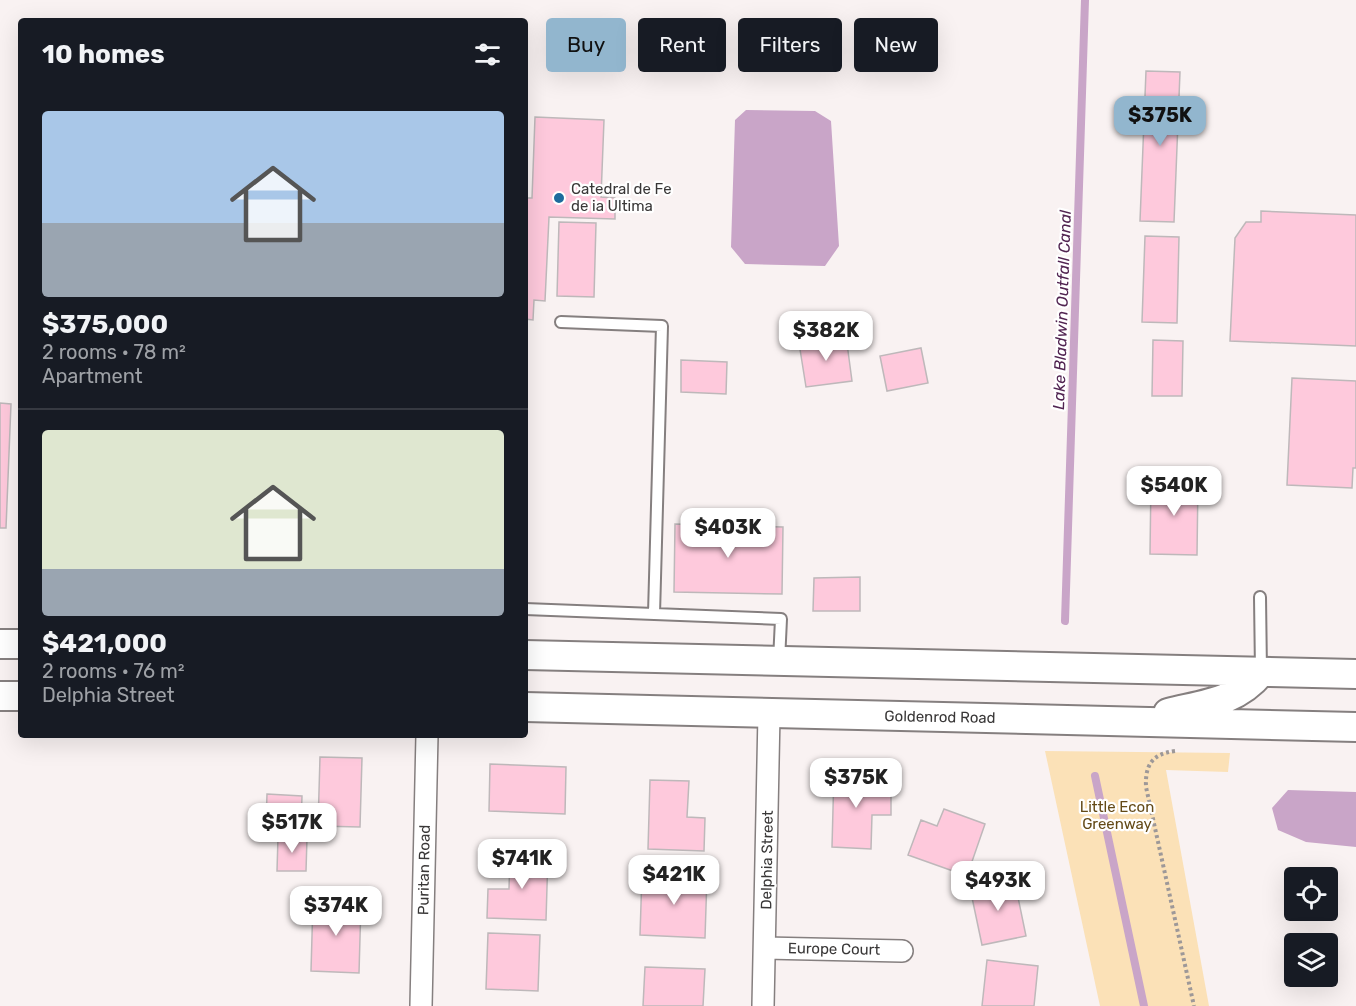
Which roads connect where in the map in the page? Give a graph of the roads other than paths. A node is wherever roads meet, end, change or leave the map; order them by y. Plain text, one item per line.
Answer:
1 (561, 322) dead end
2 (1260, 597) dead end
3 (528, 609) edge
4 (654, 614) junction
5 (0, 644) edge
6 (18, 644) edge
7 (528, 655) edge
8 (779, 661) junction
9 (1261, 672) junction
10 (1356, 675) edge
11 (0, 696) edge
12 (18, 696) edge
13 (528, 707) edge
14 (769, 714) junction
15 (1134, 721) junction
16 (1356, 728) edge
17 (427, 738) edge
18 (765, 948) junction
19 (902, 951) dead end
20 (421, 1006) edge
21 (763, 1006) edge

1 - 4 lane
2 - 9 lane
3 - 4 lane
4 - 8 lane
5 - 6 main road
7 - 8 main road
8 - 9 main road
9 - 10 main road
9 - 15 main road
11 - 12 main road
13 - 14 main road, Goldenrod Road
14 - 15 main road, Goldenrod Road
14 - 18 street, Delphia Street
15 - 16 main road, Goldenrod Road
17 - 20 street, Puritan Road
18 - 19 street, Europe Court
18 - 21 street, Delphia Street

